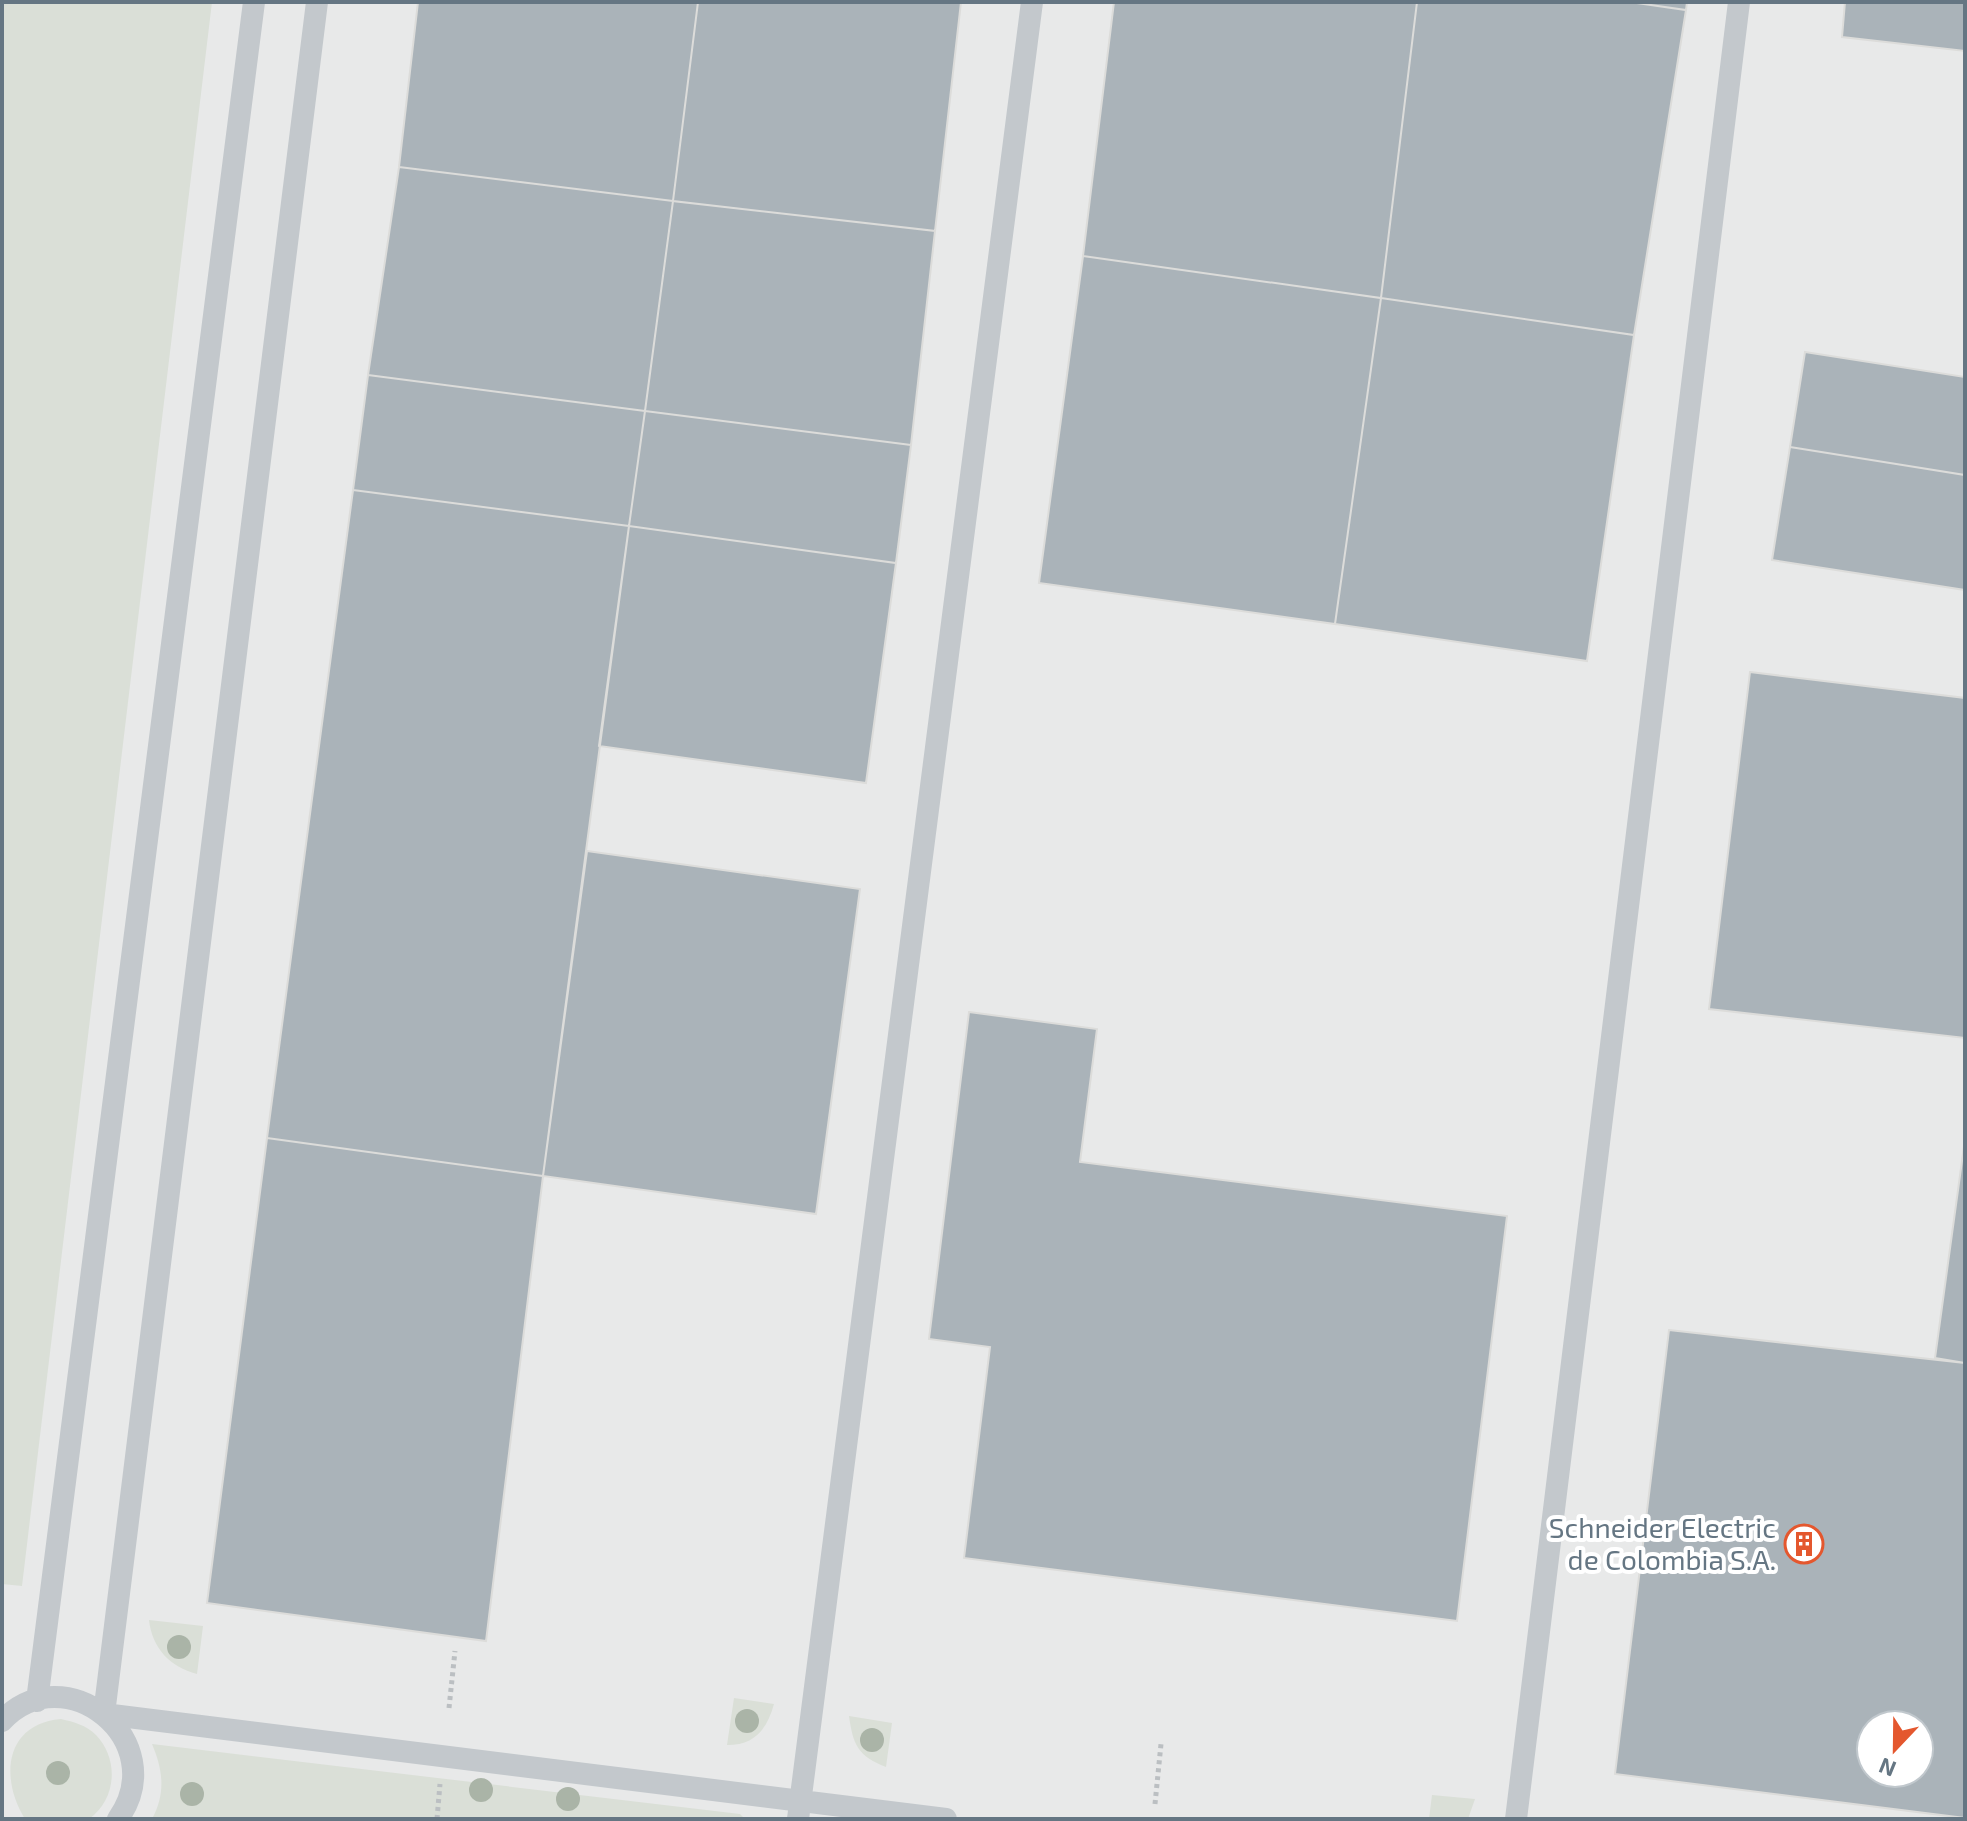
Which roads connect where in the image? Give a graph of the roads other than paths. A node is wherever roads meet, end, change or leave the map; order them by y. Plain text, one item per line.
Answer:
1 (254, 2) edge
2 (317, 2) edge
3 (1032, 2) edge
4 (1739, 2) edge
5 (2, 1701) edge
6 (31, 1702) junction
7 (104, 1714) junction
8 (2, 1721) edge
9 (799, 1810) edge
10 (118, 1819) edge
11 (946, 1819) edge
12 (1516, 1819) edge

1 - 6 lane
2 - 7 lane
3 - 9 lane
4 - 12 lane
5 - 6 lane
6 - 7 lane
6 - 8 lane
7 - 9 lane
7 - 10 lane
9 - 11 lane

